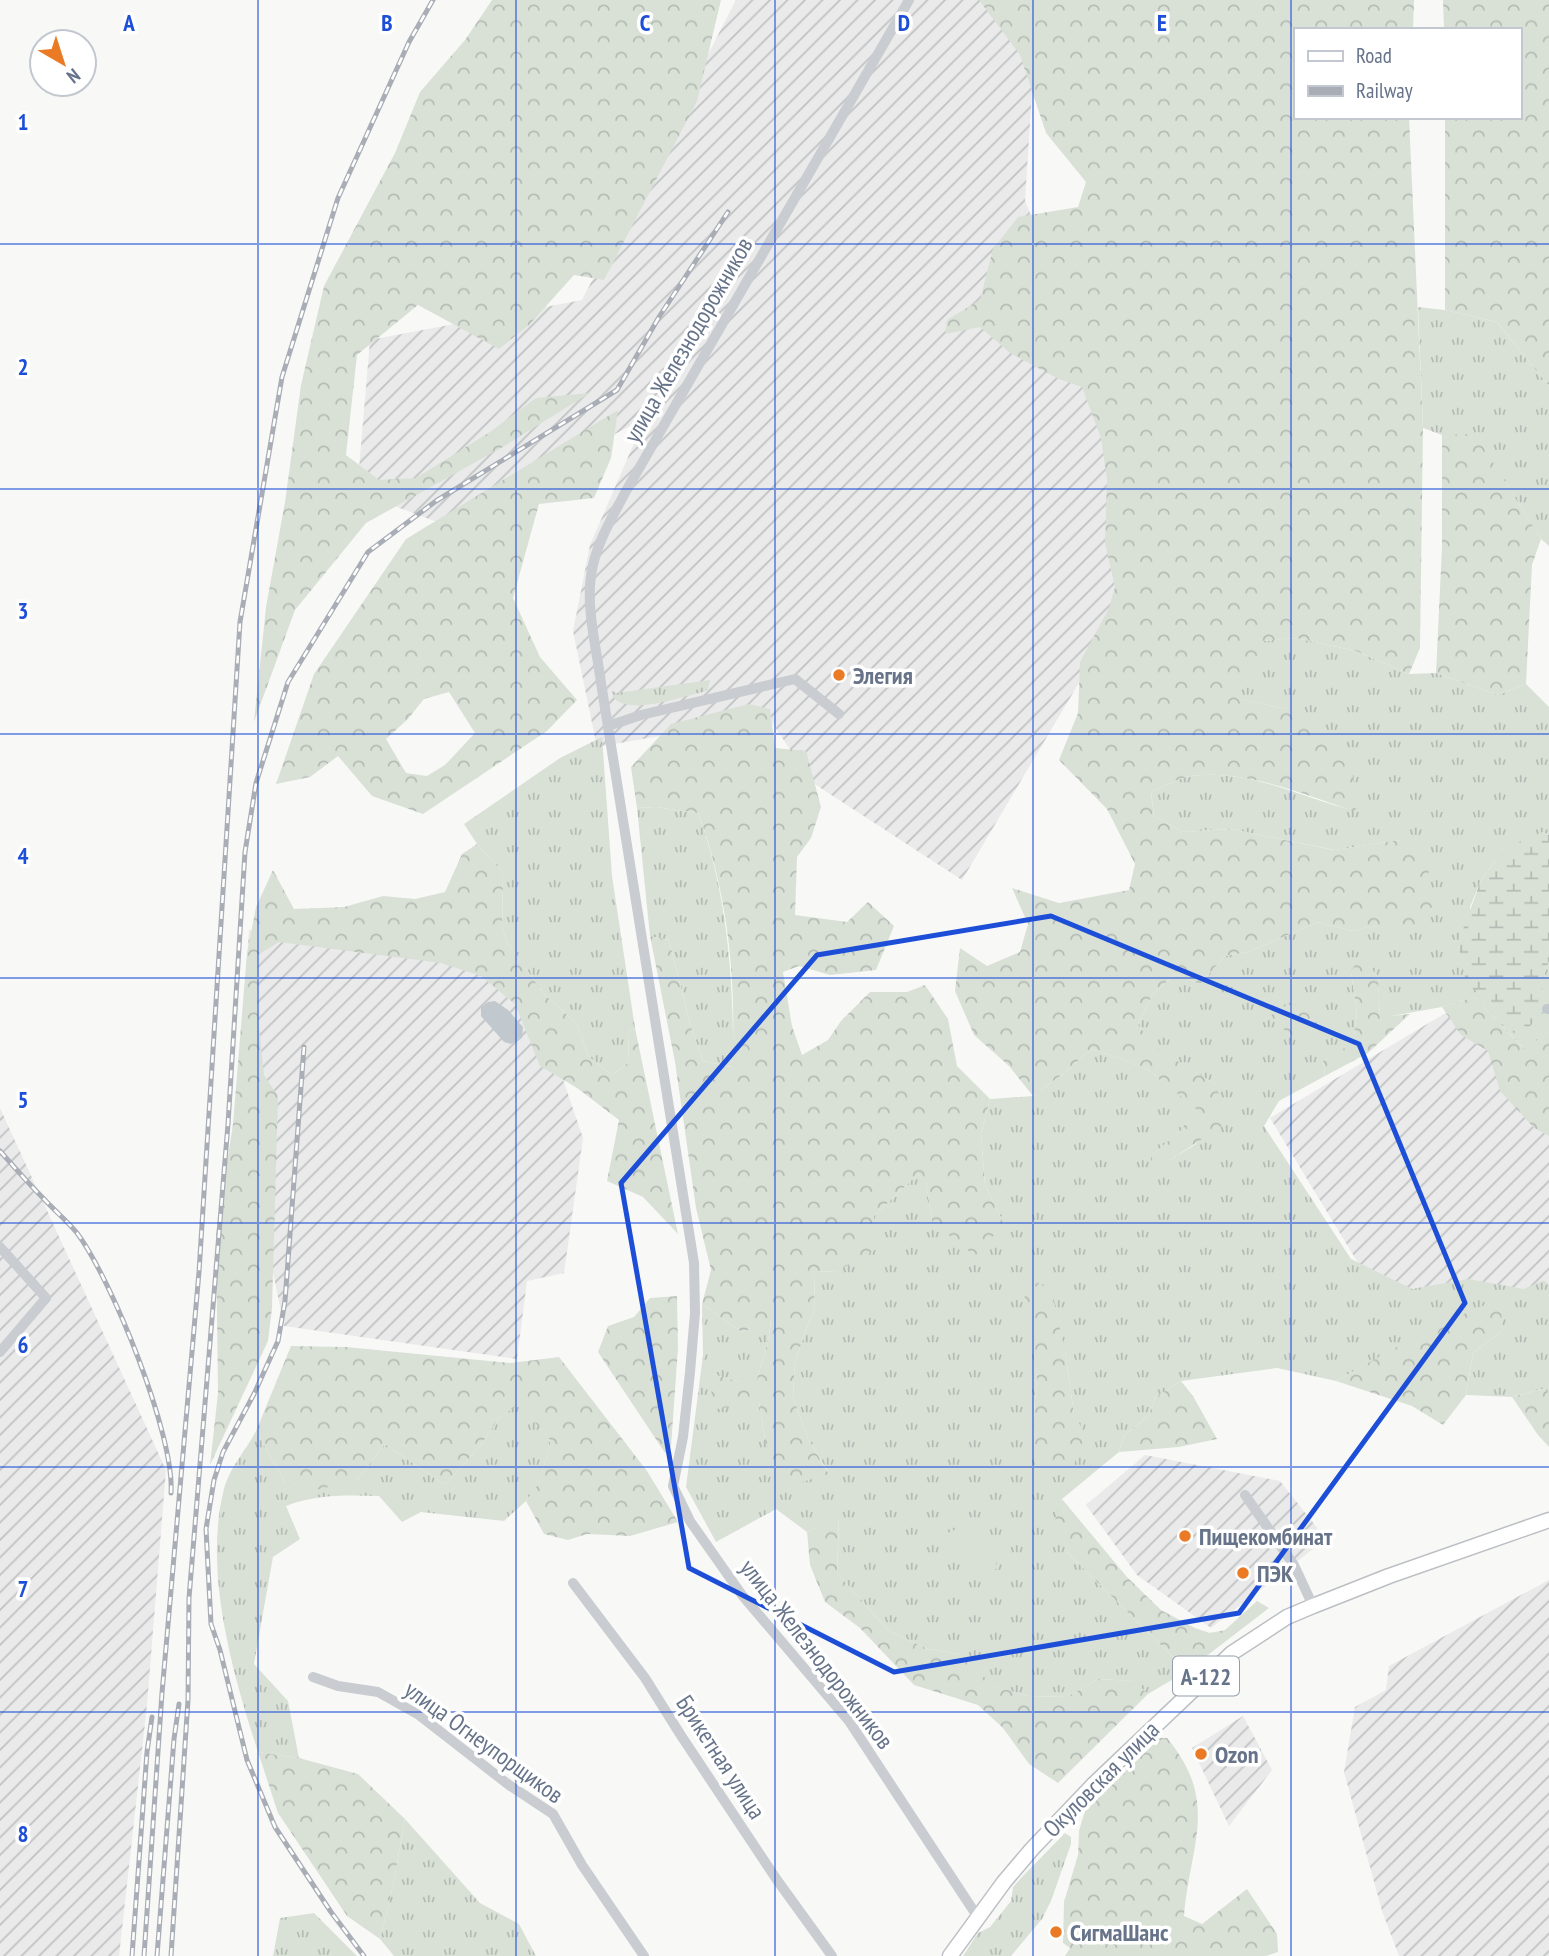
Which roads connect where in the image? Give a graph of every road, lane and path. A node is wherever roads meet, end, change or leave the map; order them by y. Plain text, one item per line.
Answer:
1 (909, 0) edge
2 (839, 714) dead end
3 (608, 726) junction
4 (0, 1247) edge
5 (0, 1352) edge
6 (1245, 1495) dead end
7 (1549, 1520) edge
8 (573, 1583) dead end
9 (1313, 1606) junction
10 (313, 1677) dead end
11 (977, 1916) junction
12 (644, 1956) edge
13 (832, 1956) edge
14 (950, 1956) edge

1 - 3 street, улица Железнодорожников
2 - 3 street
3 - 11 street, улица Железнодорожников
4 - 5 street
6 - 9 street
7 - 9 main road, Окуловская улица / А-122
8 - 13 street, Брикетная улица
9 - 11 main road, Окуловская улица / А-122
10 - 12 street, улица Огнеупорщиков
11 - 14 main road, Окуловская улица / А-122

